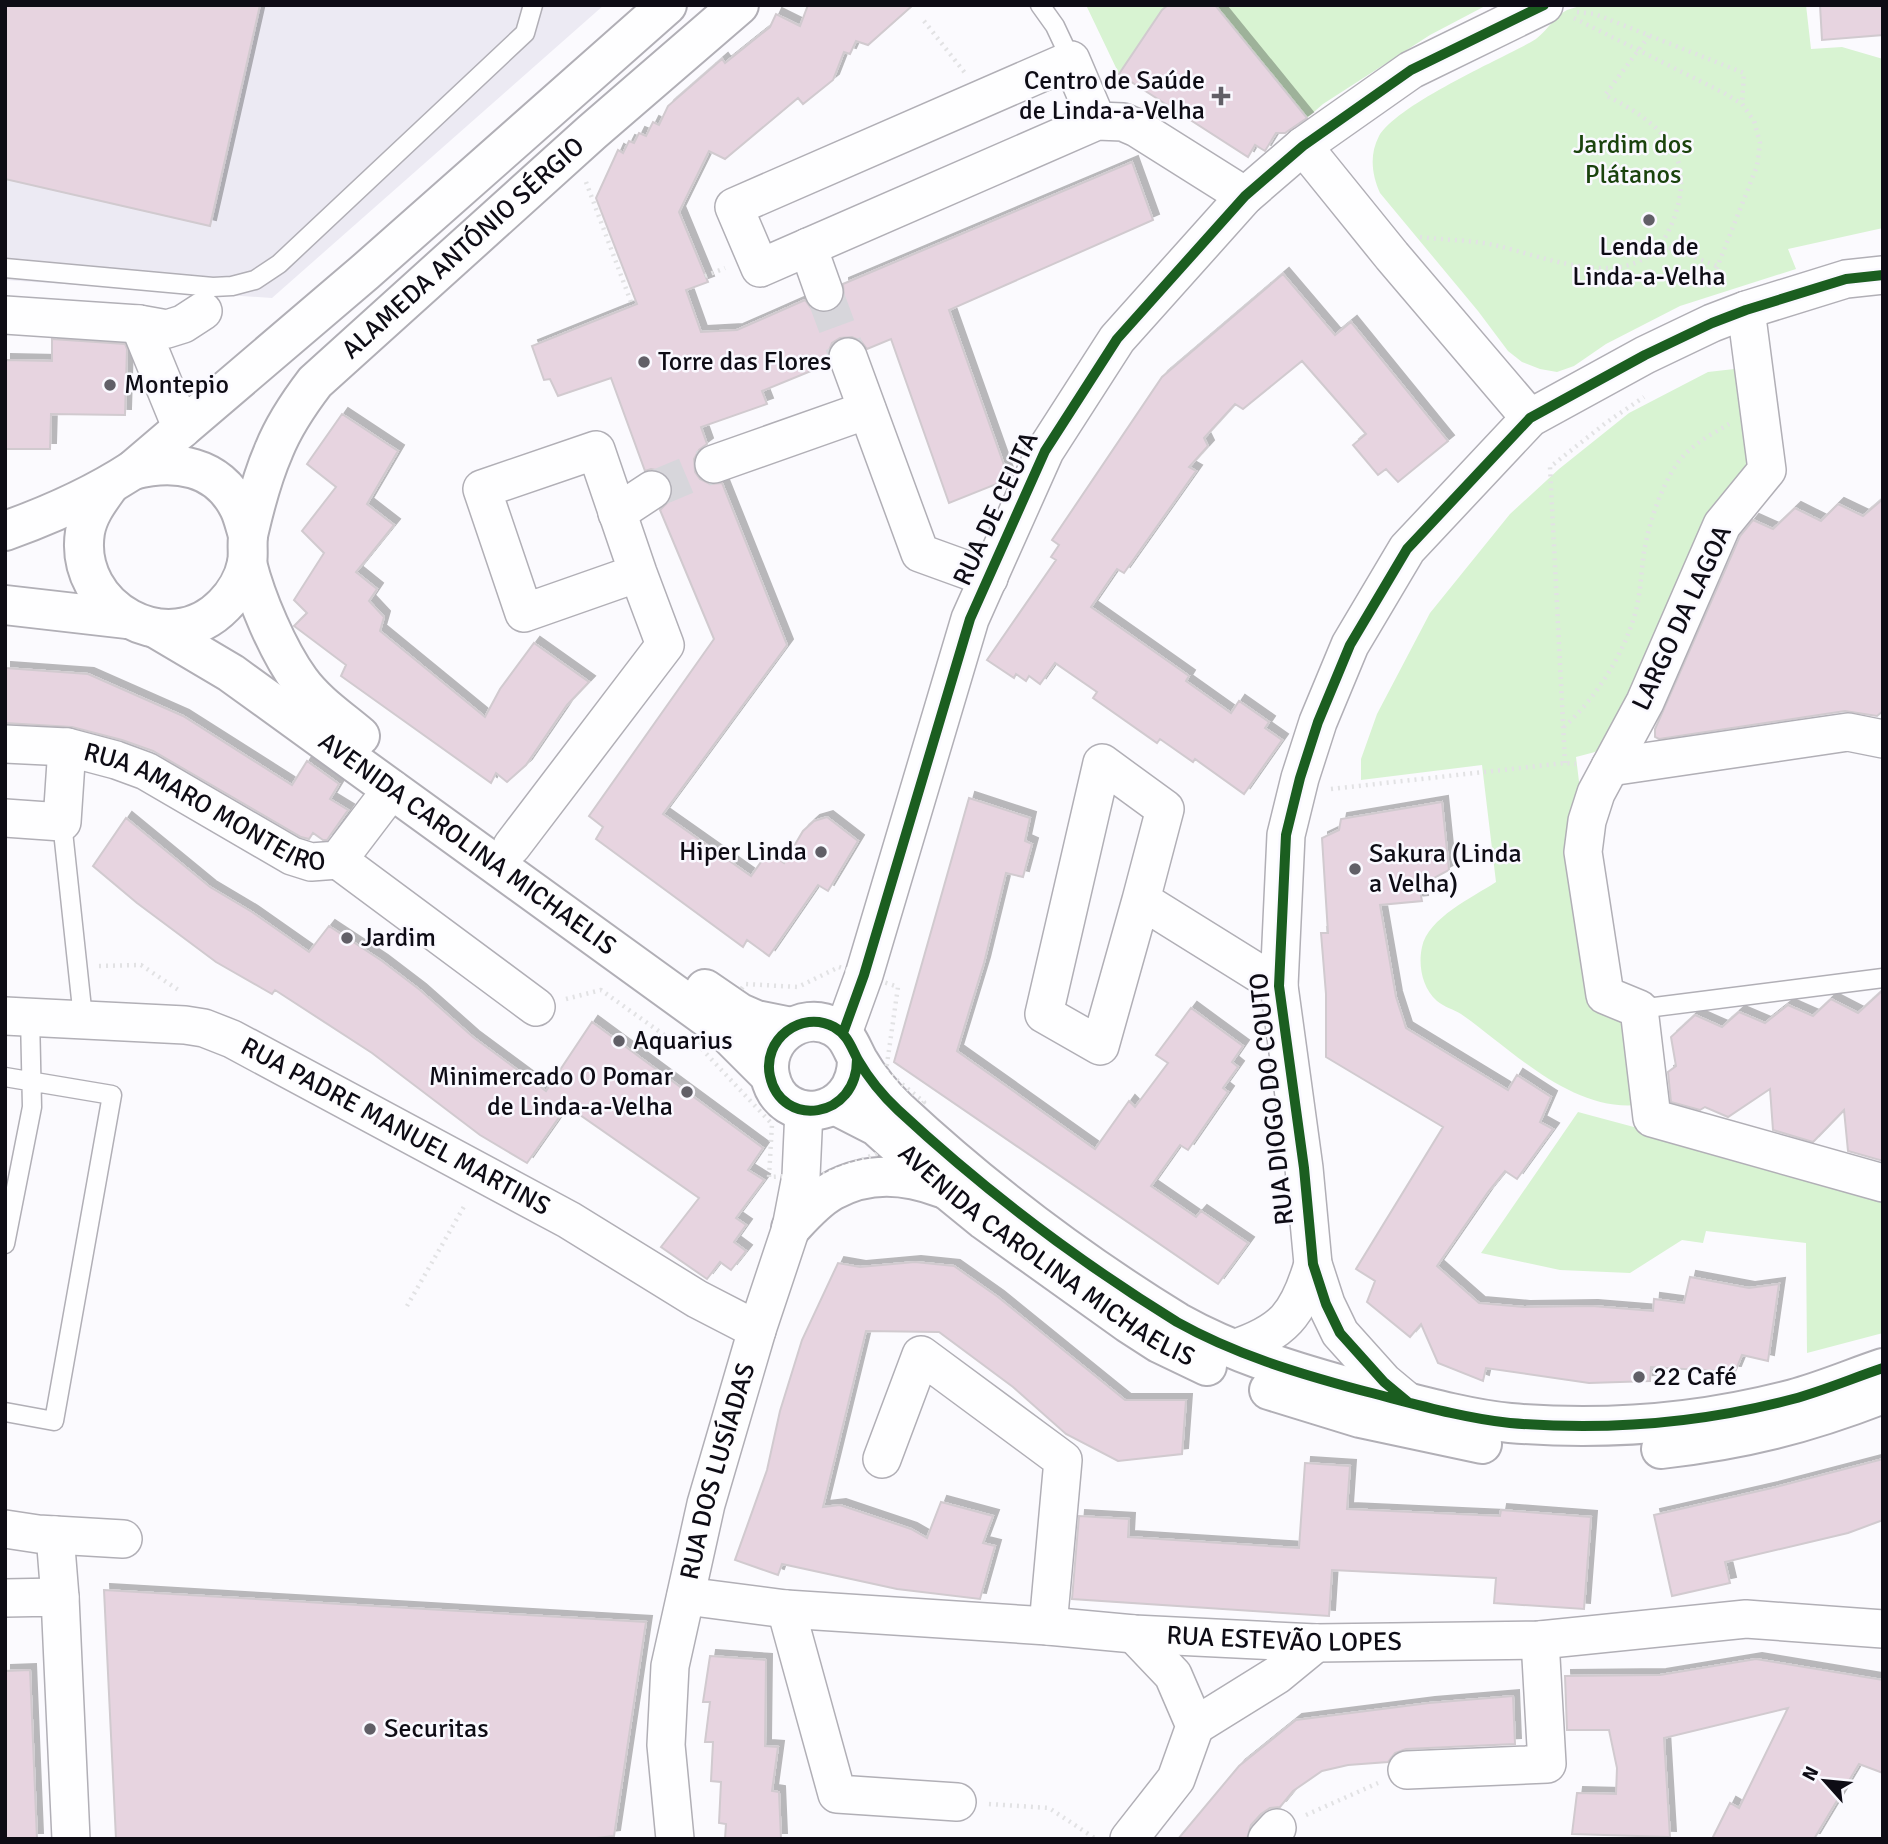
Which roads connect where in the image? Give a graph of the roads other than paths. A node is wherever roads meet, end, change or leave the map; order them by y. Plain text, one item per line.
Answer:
1 (534, 5) edge
2 (667, 5) edge
3 (739, 5) edge
4 (1040, 5) edge
5 (1560, 11) edge
6 (1071, 60) junction
7 (1097, 121) junction
8 (1303, 146) junction
9 (1245, 196) junction
10 (807, 247) junction
11 (5, 268) edge
12 (1883, 275) edge
13 (824, 292) tunnel mouth
14 (1746, 310) junction
15 (203, 311) dead end
16 (5, 315) edge
17 (139, 324) junction
18 (848, 357) tunnel mouth
19 (867, 410) junction
20 (1530, 418) junction
21 (182, 429) junction
22 (714, 464) tunnel mouth
23 (121, 478) junction
24 (652, 490) tunnel mouth
25 (617, 513) junction
26 (5, 531) edge
27 (247, 549) junction
28 (638, 573) junction
29 (989, 578) junction
30 (5, 605) edge
31 (141, 624) junction
32 (1883, 739) edge
33 (5, 744) edge
34 (67, 747) junction
35 (1611, 767) junction
36 (392, 789) junction
37 (5, 818) edge
38 (62, 822) junction
39 (512, 846) junction
40 (338, 860) junction
41 (1141, 900) junction
42 (1883, 978) edge
43 (1279, 986) junction
44 (536, 1007) road end
45 (1639, 1009) junction
46 (18, 1016) edge
47 (83, 1018) junction
48 (791, 1027) junction
49 (850, 1045) junction
50 (769, 1075) junction
51 (5, 1077) edge
52 (31, 1081) junction
53 (820, 1108) junction
54 (1883, 1183) edge
55 (946, 1189) junction
56 (791, 1228) junction
57 (5, 1244) edge
58 (1313, 1264) junction
59 (757, 1330) junction
60 (1233, 1349) junction
61 (1883, 1368) edge
62 (1883, 1394) edge
63 (1408, 1402) junction
64 (5, 1412) edge
65 (882, 1459) dead end
66 (5, 1528) edge
67 (55, 1535) junction
68 (123, 1539) dead end
69 (686, 1596) junction
70 (60, 1597) junction
71 (5, 1598) edge
72 (786, 1609) junction
73 (1048, 1626) junction
74 (1883, 1629) edge
75 (1134, 1634) junction
76 (1540, 1640) junction
77 (1316, 1643) junction
78 (1195, 1726) junction
79 (1406, 1770) road end
80 (957, 1801) road end
81 (71, 1839) edge
82 (675, 1839) edge
83 (1129, 1839) edge

1 - 11 lane
2 - 21 street, ALAMEDA ANTÓNIO SÉRGIO
3 - 27 street, ALAMEDA ANTÓNIO SÉRGIO
4 - 6 lane
5 - 8 street, RUA DE CEUTA
6 - 7 street
6 - 10 street
7 - 9 street
7 - 10 street
8 - 9 street, RUA DE CEUTA
8 - 20 street
9 - 29 street, RUA DE CEUTA
10 - 13 street
12 - 14 street, RUA DIOGO DO COUTO
14 - 20 street, RUA DIOGO DO COUTO
14 - 35 street, LARGO DA LAGOA
15 - 17 street
16 - 17 street
17 - 21 street
18 - 19 street
19 - 22 street
19 - 29 street
20 - 43 street, RUA DIOGO DO COUTO
21 - 23 street, ALAMEDA ANTÓNIO SÉRGIO
23 - 26 street, ALAMEDA ANTÓNIO SÉRGIO
23 - 27 street, ALAMEDA ANTÓNIO SÉRGIO
23 - 31 street, ALAMEDA ANTÓNIO SÉRGIO
24 - 25 street
25 - 28 street
25 - 28 street
27 - 31 street, ALAMEDA ANTÓNIO SÉRGIO
27 - 39 street, AVENIDA CAROLINA MICHAELIS
28 - 39 street
29 - 49 street, RUA DE CEUTA
30 - 31 street, ALAMEDA ANTÓNIO SÉRGIO
31 - 36 street, AVENIDA CAROLINA MICHAELIS
32 - 35 street
33 - 34 street, RUA AMARO MONTEIRO
34 - 38 street, RUA AMARO MONTEIRO
34 - 40 street, RUA AMARO MONTEIRO
35 - 45 street, LARGO DA LAGOA
36 - 40 street, RUA AMARO MONTEIRO
36 - 50 street, AVENIDA CAROLINA MICHAELIS
37 - 38 street
38 - 47 lane
39 - 48 street, AVENIDA CAROLINA MICHAELIS
40 - 44 street
41 - 41 street
41 - 43 street
42 - 45 lane, LARGO DA LAGOA
43 - 58 street, RUA DIOGO DO COUTO
45 - 54 street
46 - 47 street, RUA PADRE MANUEL MARTINS
46 - 52 lane
47 - 59 street, RUA PADRE MANUEL MARTINS
48 - 49 street, AVENIDA CAROLINA MICHAELIS
48 - 50 street
49 - 53 street
49 - 60 street, AVENIDA CAROLINA MICHAELIS
50 - 53 street, AVENIDA CAROLINA MICHAELIS
51 - 52 lane
52 - 57 lane
52 - 64 lane
53 - 55 street, AVENIDA CAROLINA MICHAELIS
53 - 56 street, RUA DOS LUSÍADAS
55 - 56 street
55 - 62 street, AVENIDA CAROLINA MICHAELIS
56 - 59 street, RUA DOS LUSÍADAS
58 - 60 street, RUA DIOGO DO COUTO
58 - 63 street, RUA DIOGO DO COUTO
59 - 69 street, RUA DOS LUSÍADAS
60 - 63 street, AVENIDA CAROLINA MICHAELIS
61 - 63 street, AVENIDA CAROLINA MICHAELIS
65 - 73 street
66 - 67 street
67 - 68 street
67 - 70 street
69 - 72 street, RUA ESTEVÃO LOPES
69 - 82 street, RUA DOS LUSÍADAS
70 - 71 street
70 - 81 street
72 - 73 street, RUA ESTEVÃO LOPES
72 - 80 street
73 - 75 street, RUA ESTEVÃO LOPES
74 - 76 street, RUA ESTEVÃO LOPES
75 - 77 street, RUA ESTEVÃO LOPES
75 - 78 street
76 - 77 street, RUA ESTEVÃO LOPES
76 - 79 street
77 - 78 street
78 - 83 street

